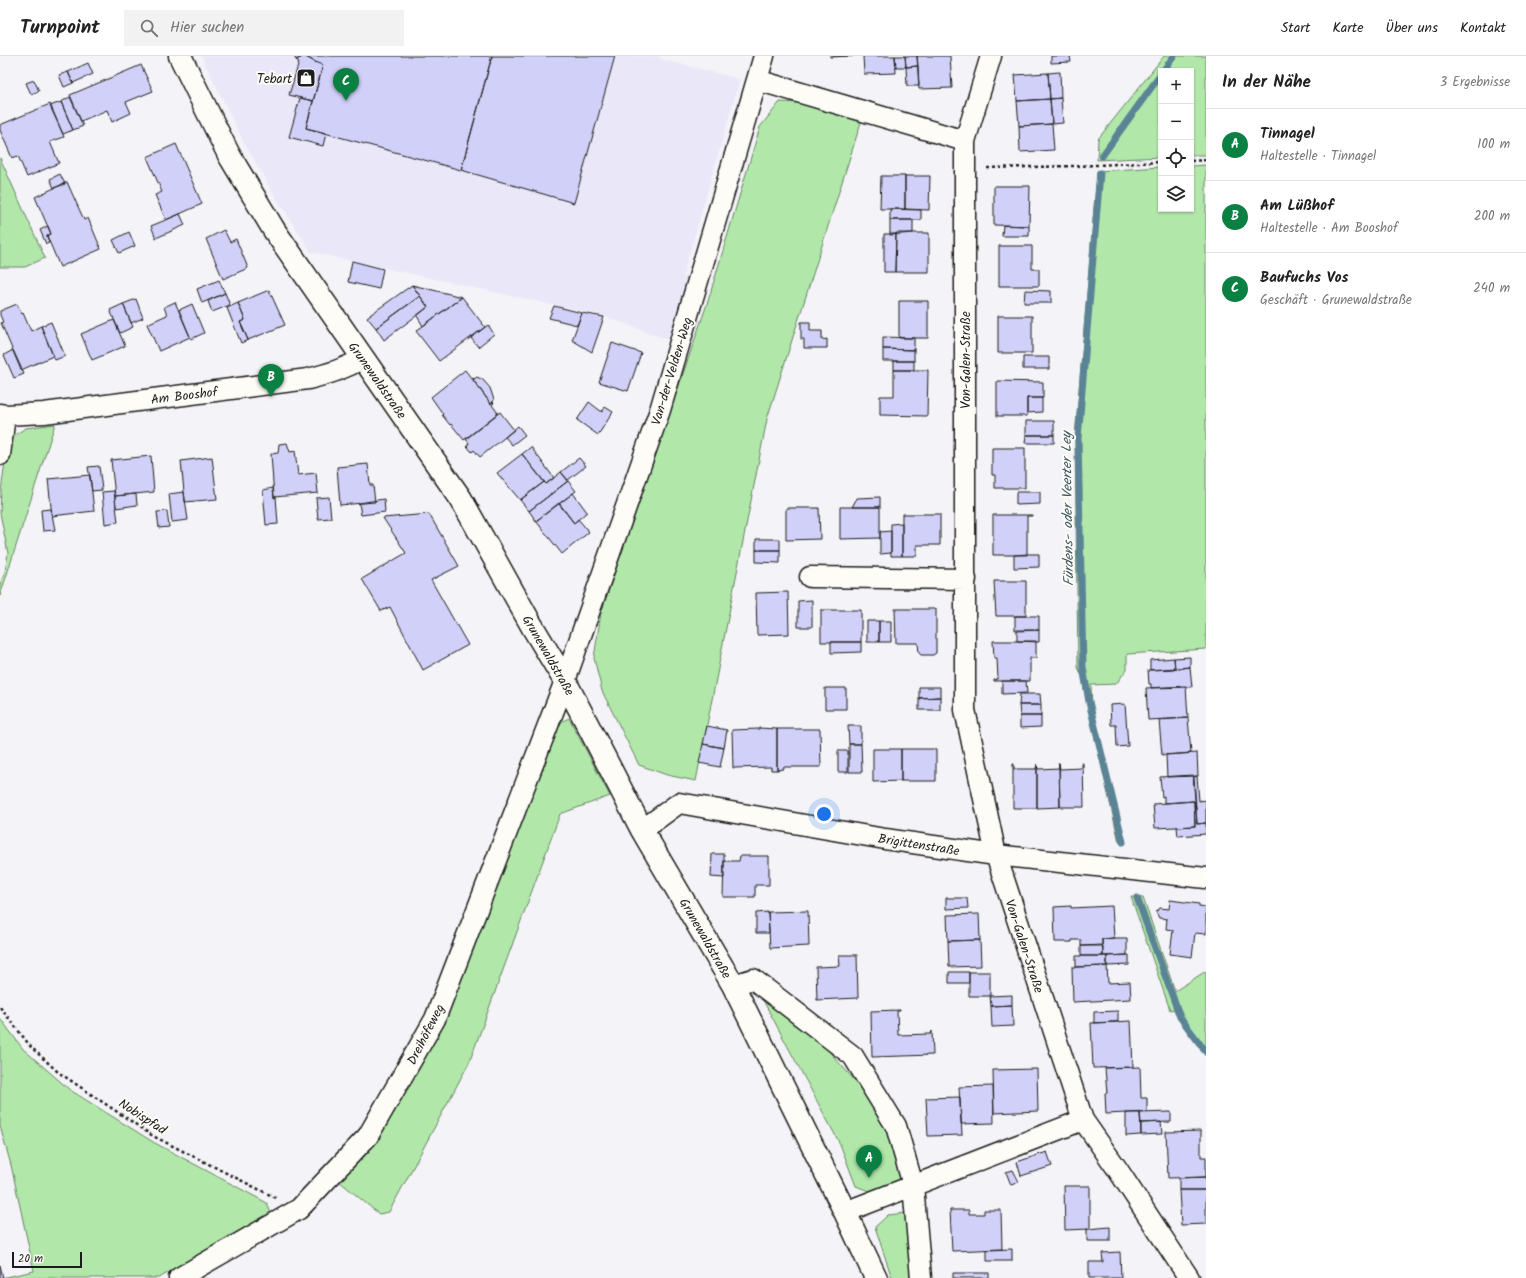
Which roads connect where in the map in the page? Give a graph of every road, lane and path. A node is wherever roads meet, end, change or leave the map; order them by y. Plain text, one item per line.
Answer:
1 (180, 56) edge
2 (764, 56) edge
3 (991, 56) edge
4 (757, 80) junction
5 (965, 140) junction
6 (1206, 160) edge
7 (1194, 161) edge
8 (1158, 162) edge
9 (964, 168) junction
10 (363, 358) junction
11 (2, 415) edge
12 (0, 455) edge
13 (810, 577) dead end
14 (966, 579) junction
15 (566, 681) junction
16 (642, 830) junction
17 (996, 856) junction
18 (1206, 878) edge
19 (733, 985) junction
20 (0, 1007) edge
21 (1083, 1120) junction
22 (913, 1185) junction
23 (299, 1209) junction
24 (845, 1212) junction
25 (180, 1278) edge
26 (876, 1278) edge
27 (921, 1278) edge
28 (1190, 1278) edge

1 - 10 street, Grunewaldstraße
2 - 4 street, Van-der-Velden-Weg
3 - 5 street, Von-Galen-Straße
4 - 5 street
4 - 15 street, Van-der-Velden-Weg
5 - 9 street, Von-Galen-Straße
6 - 7 path
8 - 9 path
9 - 14 street, Von-Galen-Straße
10 - 11 street, Am Booshof
10 - 15 street, Grunewaldstraße
11 - 12 street
13 - 14 street
14 - 17 street, Von-Galen-Straße
15 - 16 street, Grunewaldstraße
15 - 23 street, Dreihöfeweg
16 - 17 street, Brigittenstraße
16 - 19 street, Grunewaldstraße
17 - 18 street, Brigittenstraße
17 - 21 street, Von-Galen-Straße
19 - 22 street
19 - 24 street, Grunewaldstraße
20 - 23 path, Nobispfad
21 - 22 street
21 - 28 street, Von-Galen-Straße
22 - 24 street
22 - 27 street
23 - 25 street, Dreihöfeweg
24 - 26 street, Grunewaldstraße

